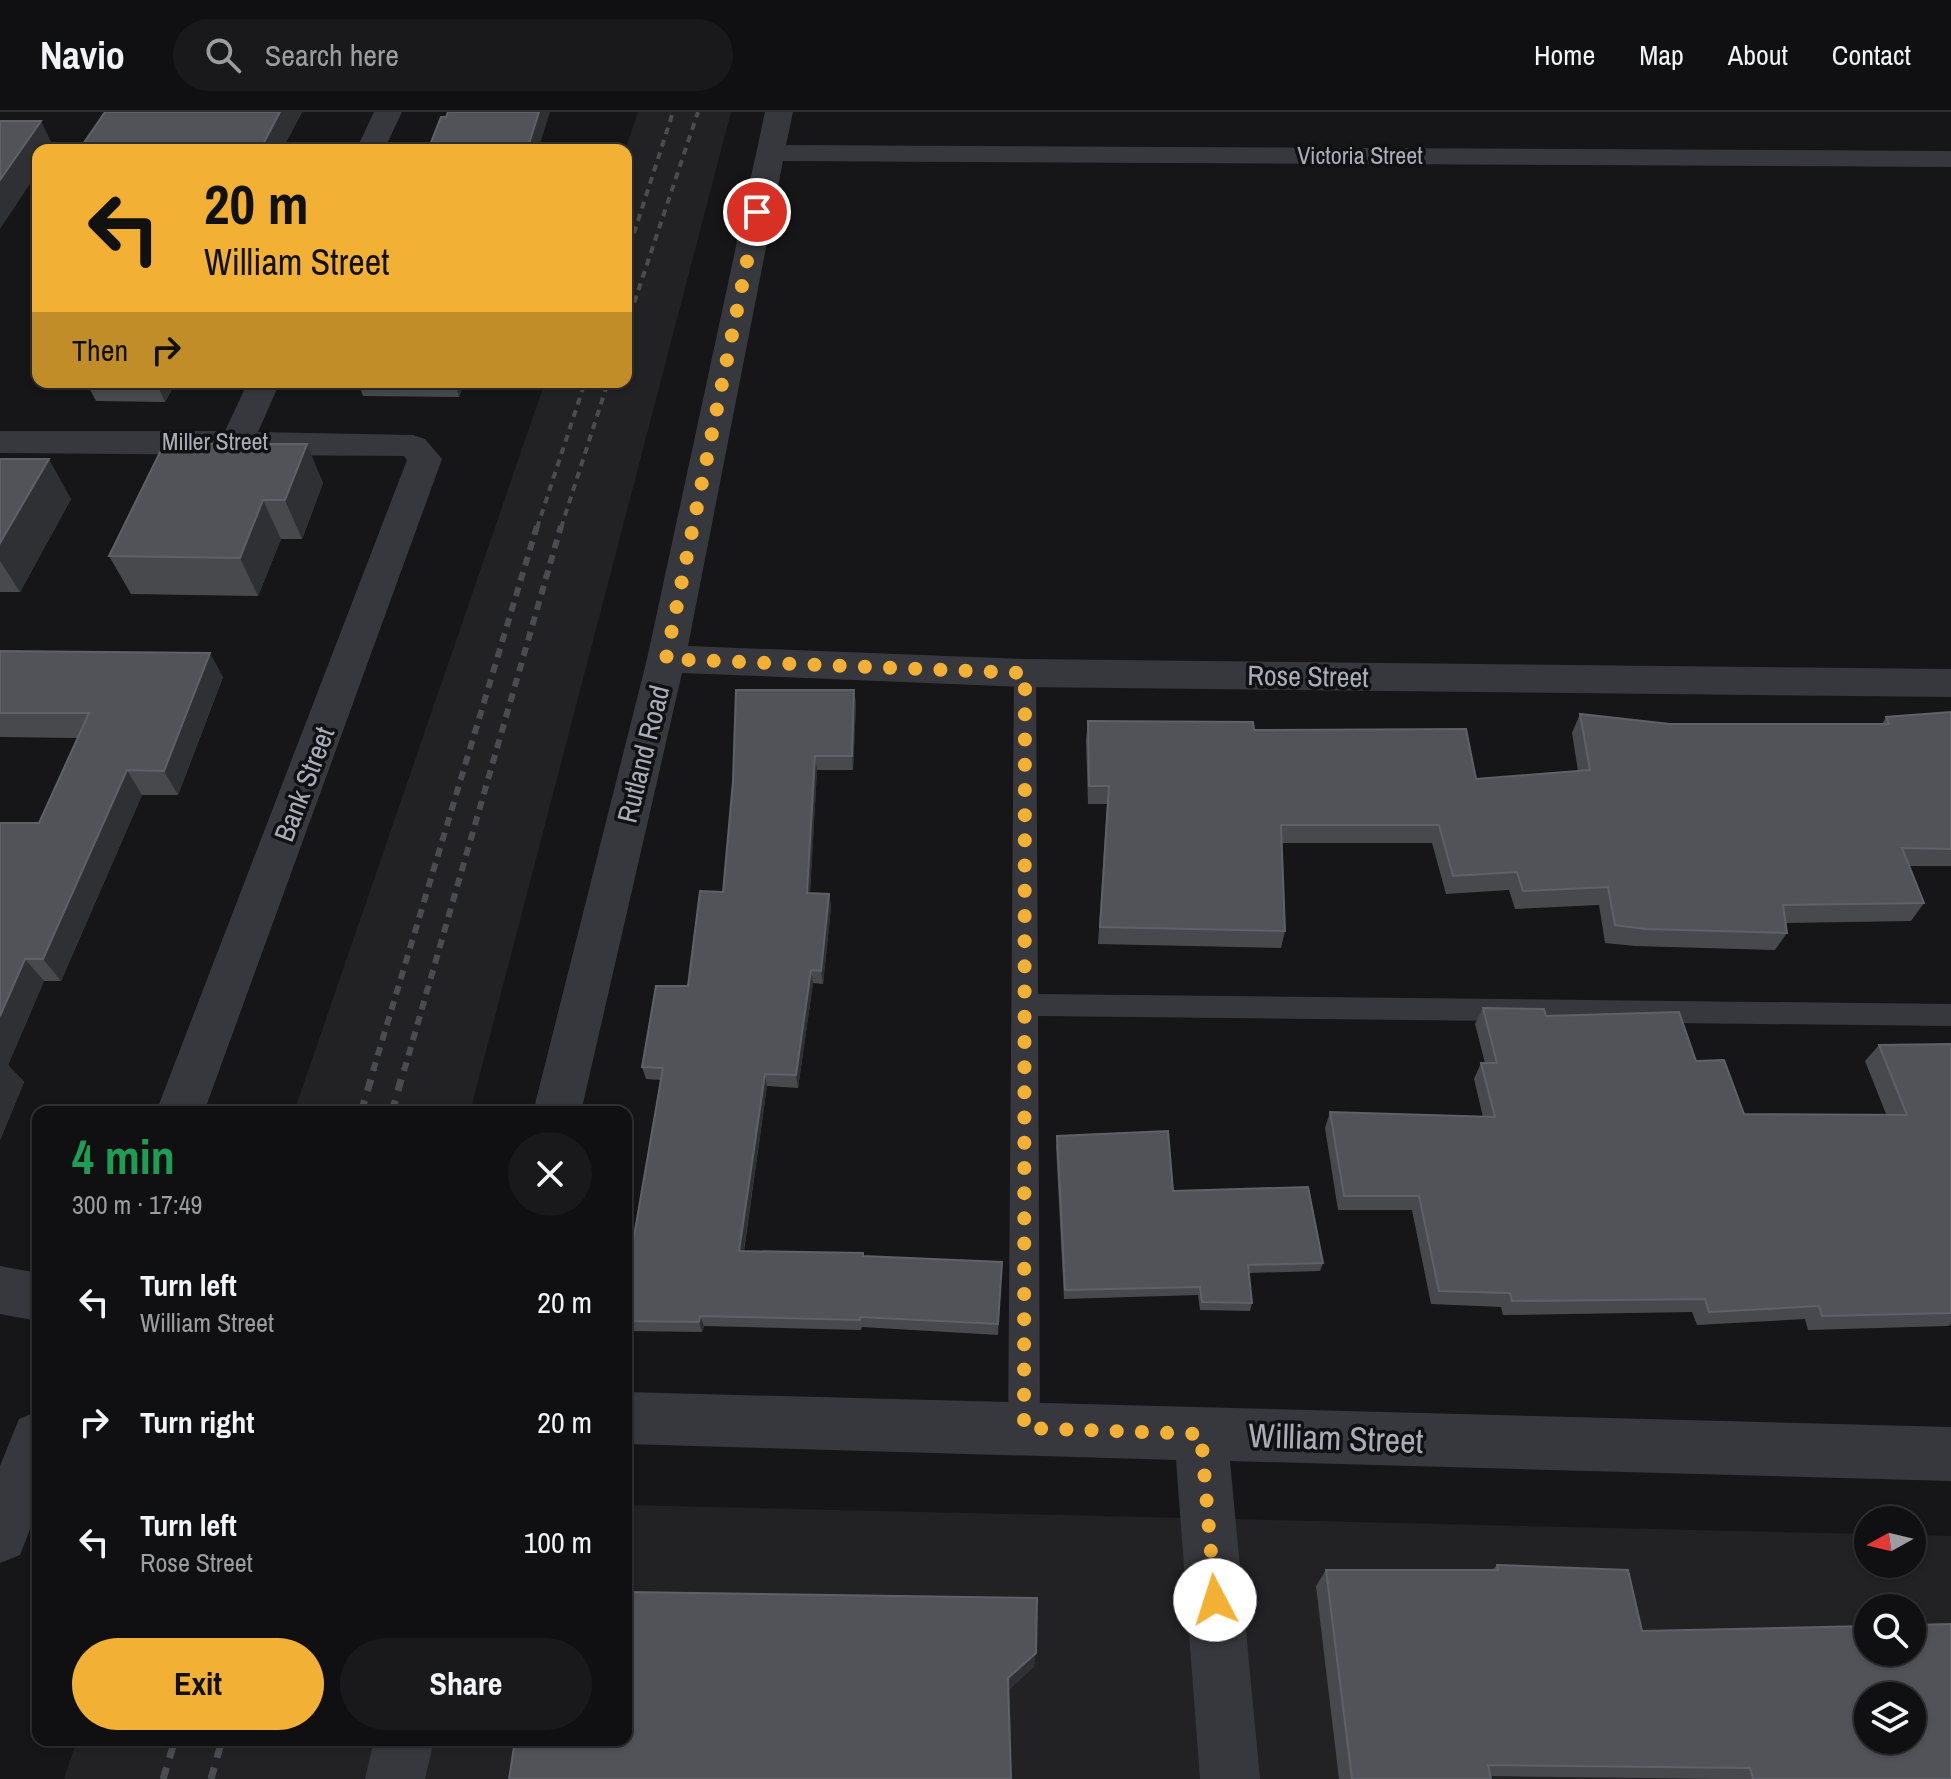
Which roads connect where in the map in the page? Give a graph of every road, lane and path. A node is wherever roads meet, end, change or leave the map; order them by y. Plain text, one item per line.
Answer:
1 (388, 112) edge
2 (779, 112) edge
3 (373, 144) edge
4 (769, 153) junction
5 (1951, 159) edge
6 (261, 388) edge
7 (237, 442) junction
8 (1, 443) edge
9 (425, 459) joint
10 (666, 659) junction
11 (1025, 673) junction
12 (1951, 683) edge
13 (1025, 1005) junction
14 (1951, 1015) edge
15 (182, 1106) edge
16 (558, 1106) edge
17 (0, 1290) edge
18 (32, 1296) edge
19 (632, 1418) edge
20 (1024, 1428) junction
21 (1201, 1434) junction
22 (32, 1453) edge
23 (1951, 1454) edge
24 (0, 1535) edge
25 (403, 1746) edge
26 (395, 1779) edge
27 (1230, 1779) edge

1 - 3 street
2 - 4 street, Rutland Road
4 - 5 street, Victoria Street
4 - 10 street, Rutland Road
6 - 7 street
7 - 8 street, Miller Street
7 - 9 street, Miller Street
9 - 15 street, Bank Street
10 - 11 street, Rose Street
10 - 16 street, Rutland Road
11 - 12 street, Rose Street
11 - 13 lane
13 - 14 lane
13 - 20 lane
17 - 18 street
19 - 20 street, William Street
20 - 21 street, William Street
21 - 23 street, William Street
21 - 27 street
22 - 24 street
25 - 26 street

